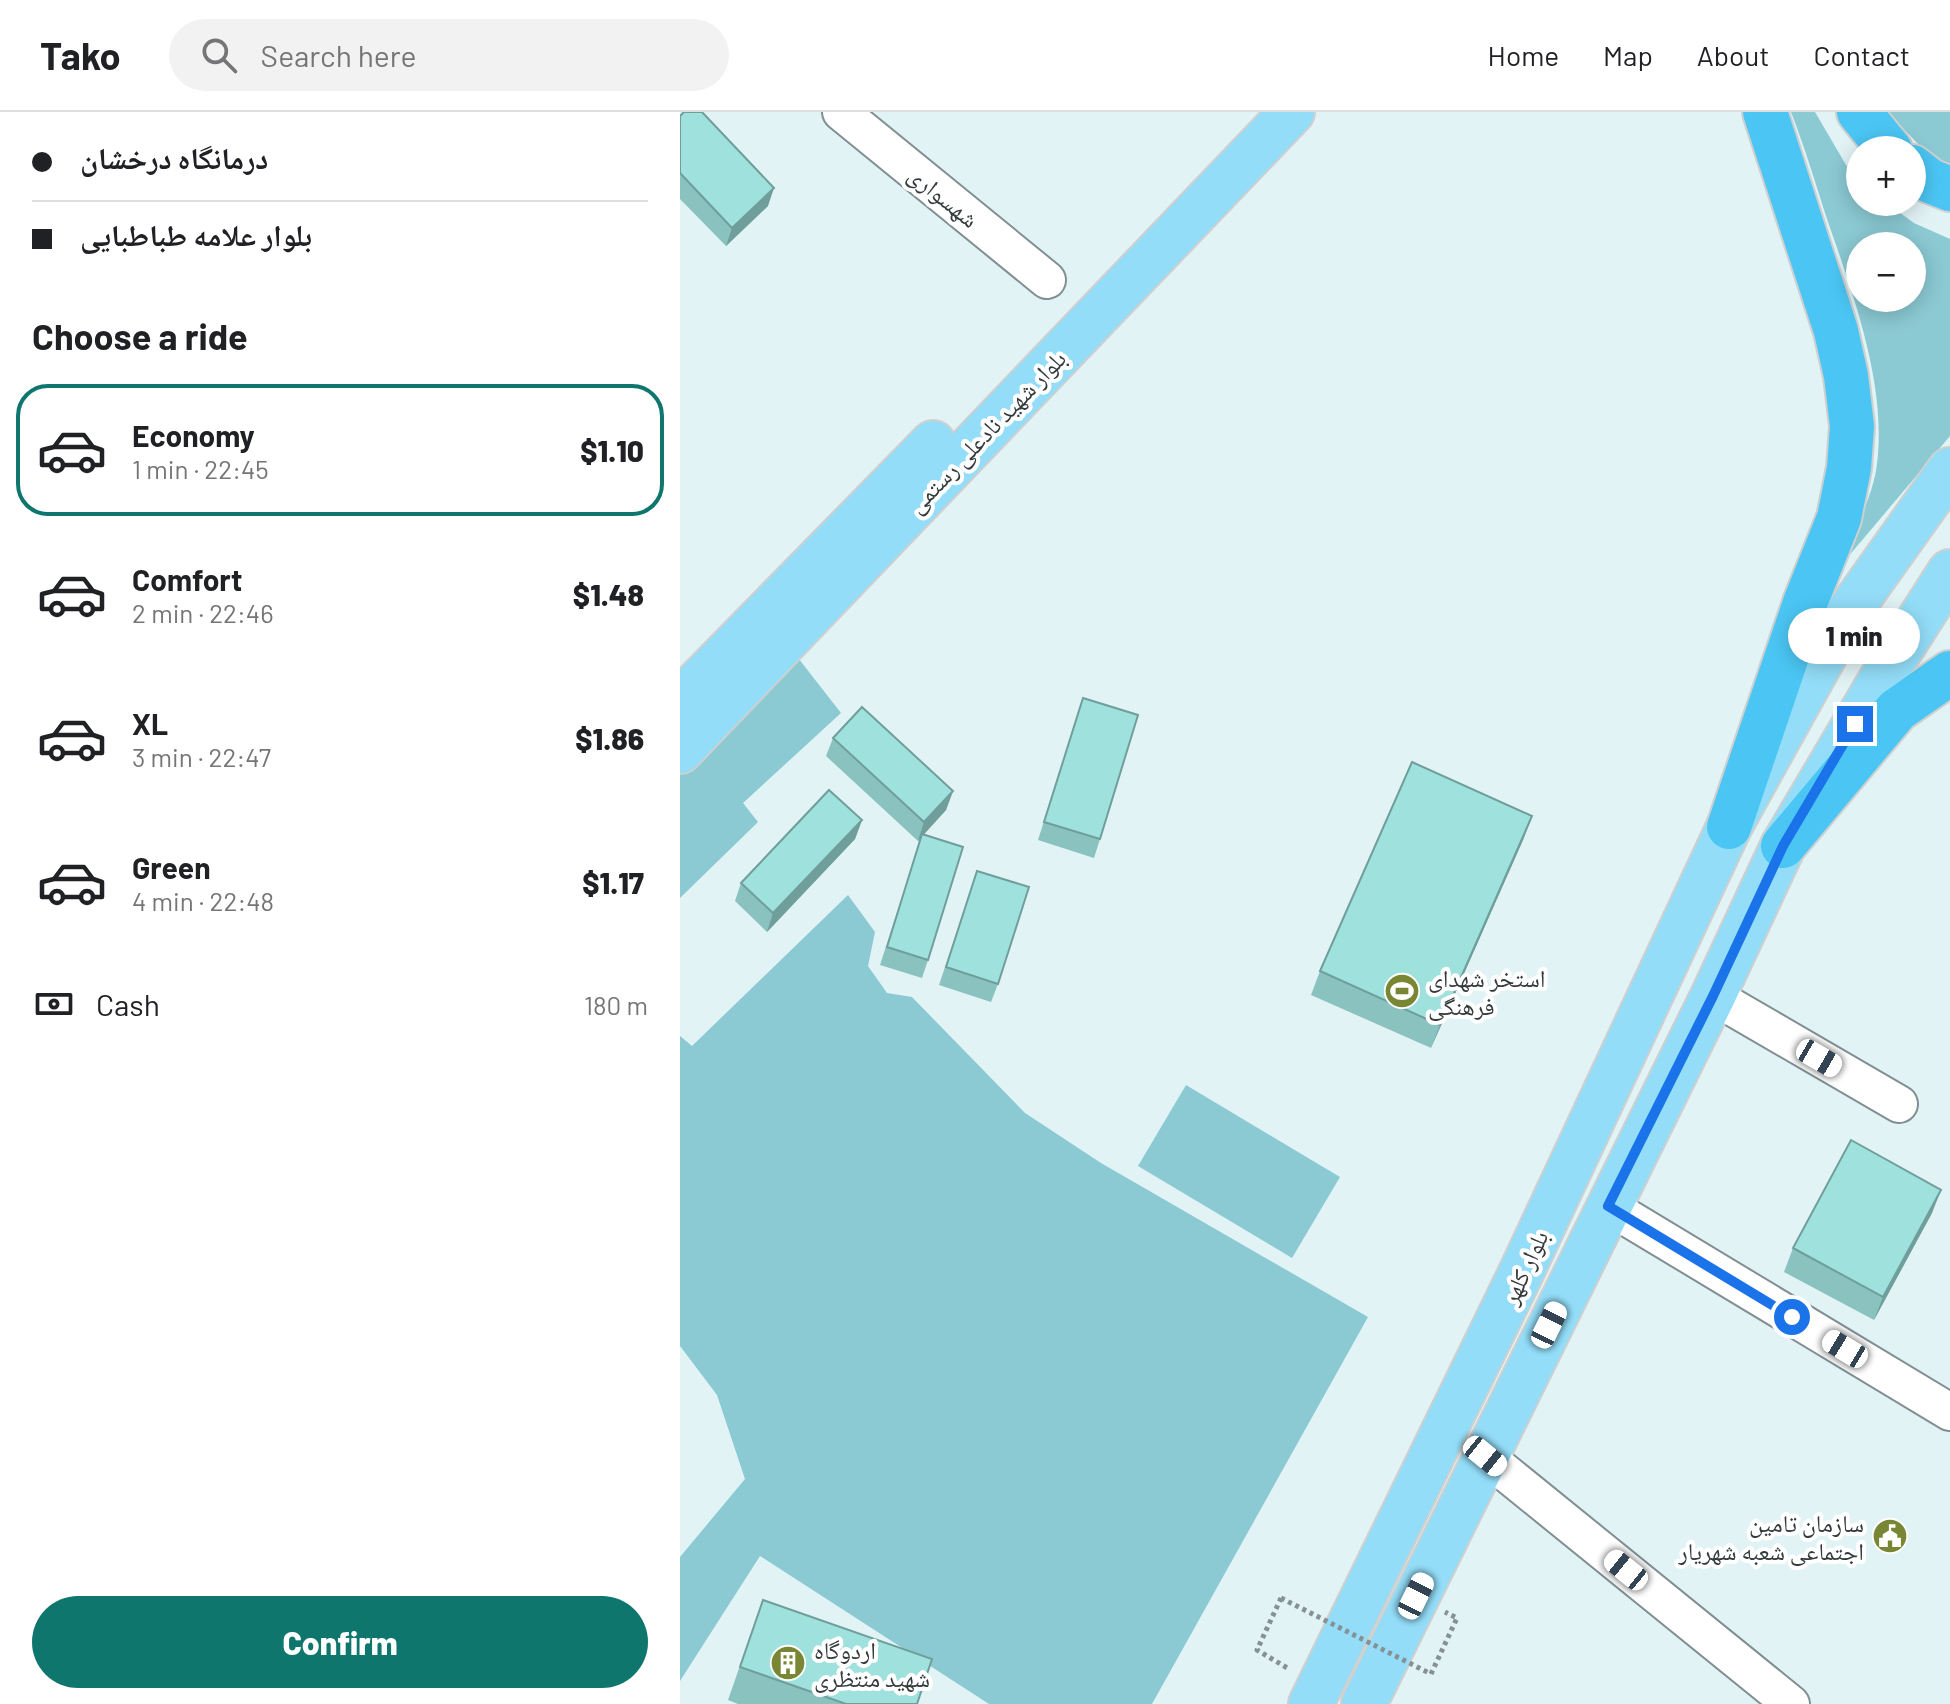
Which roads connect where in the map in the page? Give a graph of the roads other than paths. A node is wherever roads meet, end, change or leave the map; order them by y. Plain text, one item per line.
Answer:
1 (841, 112) edge
2 (1250, 112) edge
3 (1292, 112) edge
4 (1765, 112) edge
5 (1859, 112) edge
6 (1879, 136) edge
7 (1926, 178) edge
8 (1950, 189) edge
9 (1047, 280) dead end
10 (1950, 470) edge
11 (1950, 572) edge
12 (1950, 673) edge
13 (680, 701) edge
14 (680, 751) edge
15 (1729, 827) junction
16 (1783, 846) junction
17 (1713, 996) junction
18 (1899, 1104) dead end
19 (1608, 1206) junction
20 (1950, 1412) edge
21 (1485, 1456) junction
22 (1311, 1704) edge
23 (1364, 1704) edge
24 (1791, 1704) edge

1 - 9 street, شهسواری
2 - 13 main road, بلوار شهید نادعلی رستمی
3 - 14 main road, بلوار شهید نادعلی رستمی
4 - 15 highway
5 - 6 highway
7 - 8 highway
10 - 15 main road, بلوار کلهر
11 - 16 main road, بلوار کلهر
12 - 16 highway
15 - 22 main road, بلوار کلهر
16 - 17 main road, بلوار کلهر
17 - 18 street
17 - 19 main road, بلوار کلهر
19 - 20 street
19 - 21 main road, بلوار کلهر
21 - 23 main road, بلوار کلهر
21 - 24 street

